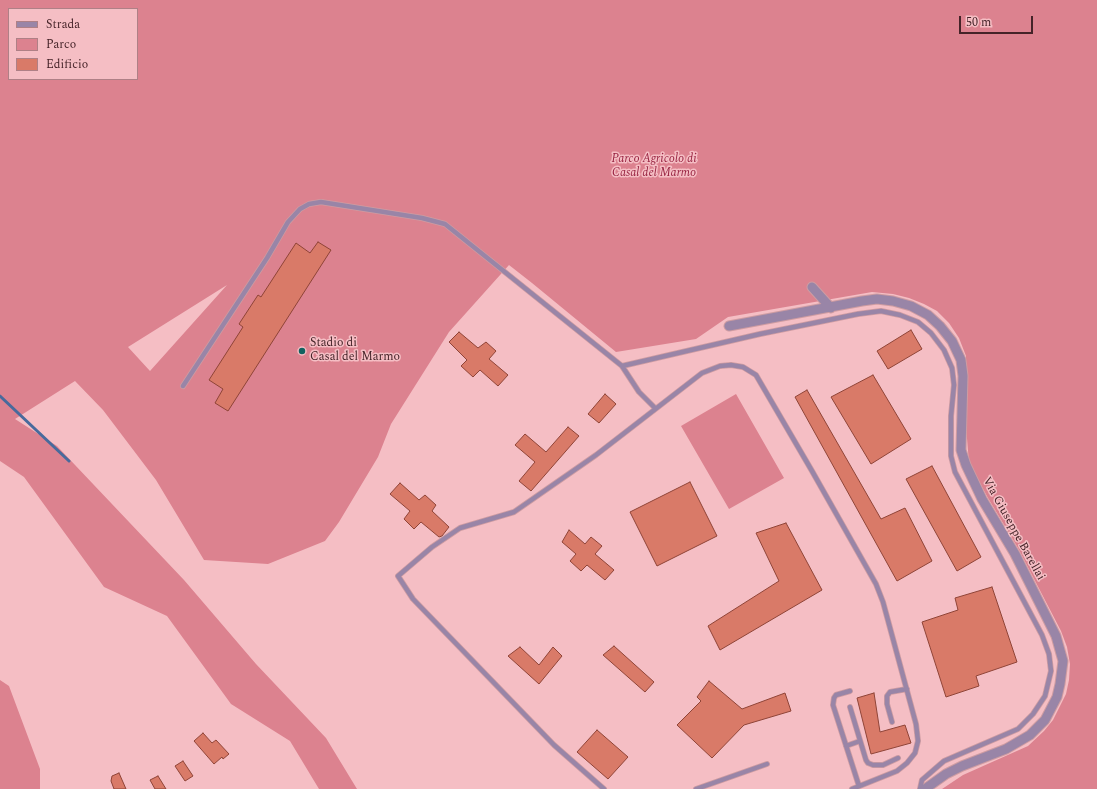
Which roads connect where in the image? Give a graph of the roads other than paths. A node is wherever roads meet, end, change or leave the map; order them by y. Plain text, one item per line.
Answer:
1 (812, 287) dead end
2 (830, 308) junction
3 (729, 326) dead end
4 (622, 366) junction
5 (183, 386) dead end
6 (655, 408) junction
7 (907, 689) junction
8 (850, 691) dead end
9 (850, 707) dead end
10 (892, 722) dead end
11 (860, 741) junction
12 (846, 746) junction
13 (898, 758) dead end
14 (767, 764) dead end
15 (860, 786) junction
16 (604, 789) edge
17 (696, 789) edge
18 (852, 789) edge
19 (920, 789) edge
20 (925, 789) edge

1 - 2 street
2 - 3 street, Via Giuseppe Barellai
2 - 20 street, Via Giuseppe Barellai
4 - 5 lane
4 - 6 lane
4 - 19 lane
6 - 7 lane
6 - 16 lane
7 - 10 lane
7 - 15 lane
8 - 12 lane
9 - 11 lane
11 - 12 lane
11 - 13 lane
12 - 15 lane
14 - 17 lane
15 - 18 lane

